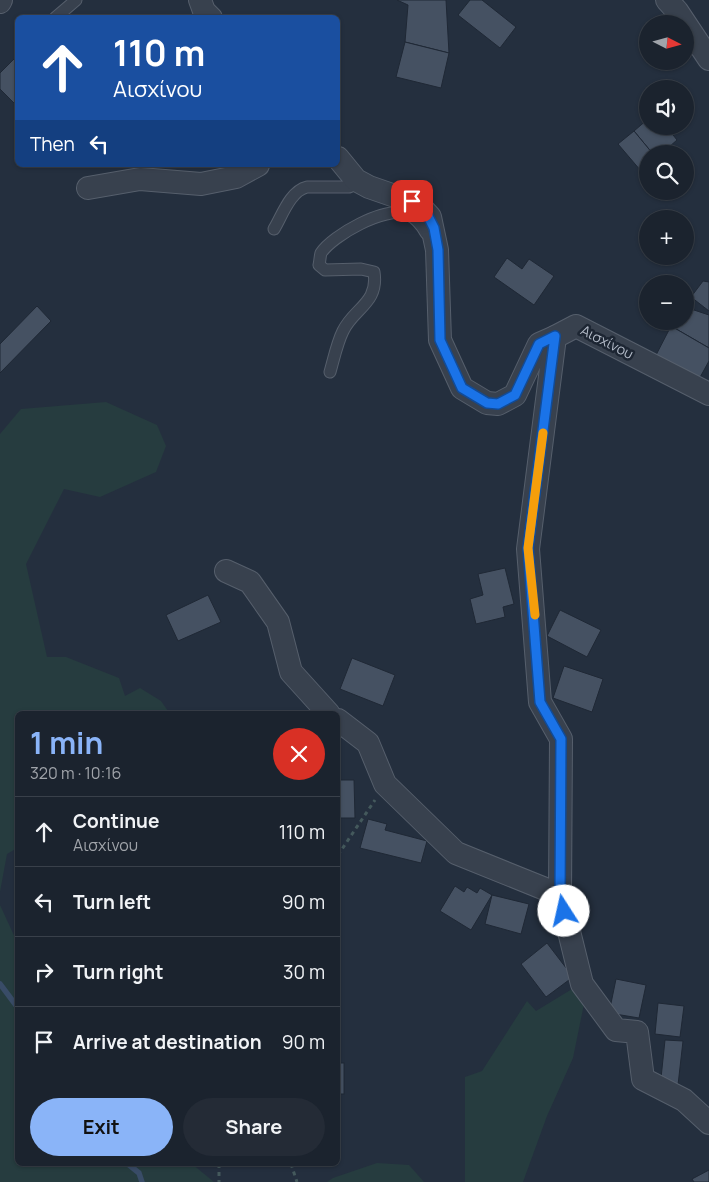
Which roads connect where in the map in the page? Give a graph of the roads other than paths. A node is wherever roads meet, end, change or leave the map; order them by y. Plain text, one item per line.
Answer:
1 (76, 0) edge
2 (200, 0) edge
3 (667, 0) edge
4 (58, 15) edge
5 (208, 15) edge
6 (709, 59) edge
7 (254, 167) edge
8 (325, 167) edge
9 (349, 171) edge
10 (88, 188) dead end
11 (274, 229) dead end
12 (438, 250) junction
13 (555, 336) junction
14 (330, 372) dead end
15 (709, 394) edge
16 (226, 571) dead end
17 (326, 711) edge
18 (340, 722) edge
19 (560, 895) junction
20 (709, 1123) edge

1 - 4 lane
2 - 5 street
3 - 6 street
7 - 10 street
8 - 9 street
9 - 11 lane
9 - 12 street
12 - 13 street
12 - 14 lane
13 - 15 street, Αισχίνου
13 - 19 street
16 - 17 street
18 - 19 street
19 - 20 street

